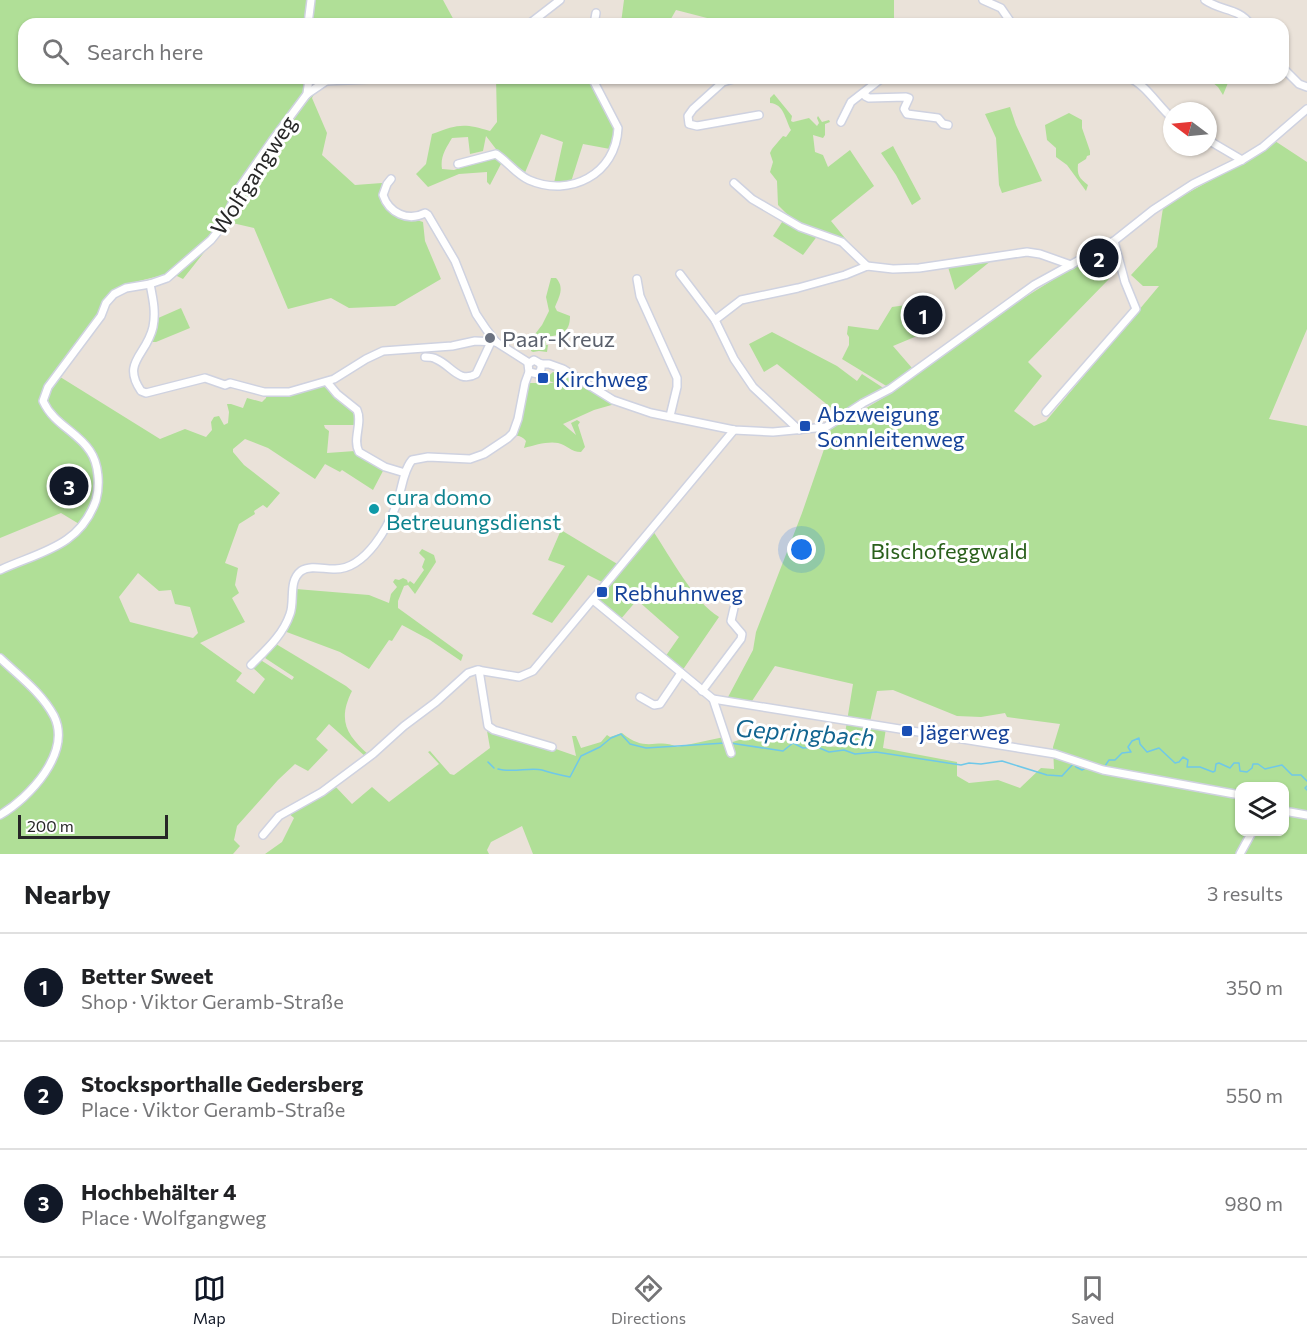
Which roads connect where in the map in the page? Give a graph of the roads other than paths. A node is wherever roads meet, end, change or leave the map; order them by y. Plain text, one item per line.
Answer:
1 (311, 0) edge
2 (560, 0) edge
3 (983, 0) edge
4 (1205, 0) edge
5 (596, 13) dead end
6 (309, 18) edge
7 (537, 18) edge
8 (595, 18) edge
9 (1008, 18) edge
10 (1245, 18) edge
11 (1289, 74) edge
12 (308, 84) edge
13 (322, 84) edge
14 (595, 84) edge
15 (721, 84) edge
16 (875, 84) edge
17 (1140, 84) edge
18 (1307, 87) edge
19 (865, 92) junction
20 (307, 94) junction
21 (1307, 109) edge
22 (1163, 110) edge
23 (759, 115) dead end
24 (841, 122) dead end
25 (948, 125) dead end
26 (1217, 145) edge
27 (1242, 160) junction
28 (458, 164) dead end
29 (391, 179) dead end
30 (734, 183) dead end
31 (1114, 241) junction
32 (1071, 265) junction
33 (867, 266) junction
34 (680, 274) dead end
35 (637, 279) dead end
36 (150, 284) junction
37 (715, 320) junction
38 (493, 342) junction
39 (425, 357) dead end
40 (530, 362) junction
41 (541, 364) junction
42 (529, 372) junction
43 (327, 382) junction
44 (1046, 412) dead end
45 (670, 416) junction
46 (734, 430) junction
47 (799, 430) junction
48 (405, 473) junction
49 (0, 570) edge
50 (594, 600) junction
51 (734, 608) dead end
52 (0, 658) edge
53 (251, 665) dead end
54 (479, 670) junction
55 (681, 673) junction
56 (702, 691) junction
57 (640, 697) dead end
58 (713, 699) junction
59 (552, 747) dead end
60 (729, 747) dead end
61 (1235, 794) edge
62 (1289, 812) edge
63 (0, 815) edge
64 (1307, 815) edge
65 (263, 835) dead end
66 (1249, 836) edge
67 (1240, 854) edge

1 - 6 street
2 - 7 street
3 - 9 street
4 - 10 street
5 - 8 street
11 - 18 street
12 - 20 street
13 - 20 street
14 - 28 street
15 - 23 street
16 - 19 street
17 - 22 street
19 - 24 street
19 - 25 street
20 - 36 street, Wolfgangweg
21 - 27 street
26 - 27 street
27 - 31 street
29 - 38 street
30 - 33 street
31 - 32 street
31 - 44 street
32 - 33 street
32 - 47 street
33 - 37 street
34 - 37 street
35 - 45 street
36 - 43 street
36 - 49 street, Wolfgangweg
37 - 47 street
38 - 39 street
38 - 40 street
38 - 43 street
40 - 41 street
40 - 42 street
41 - 42 street
41 - 45 street
42 - 48 street
43 - 48 street
45 - 46 street
46 - 47 street
46 - 50 street
48 - 53 street
50 - 54 street
50 - 55 street
51 - 56 street
52 - 63 street
54 - 59 street
54 - 65 street
55 - 56 street
55 - 57 street
56 - 58 street
58 - 60 street
58 - 61 street
62 - 64 street
66 - 67 street

